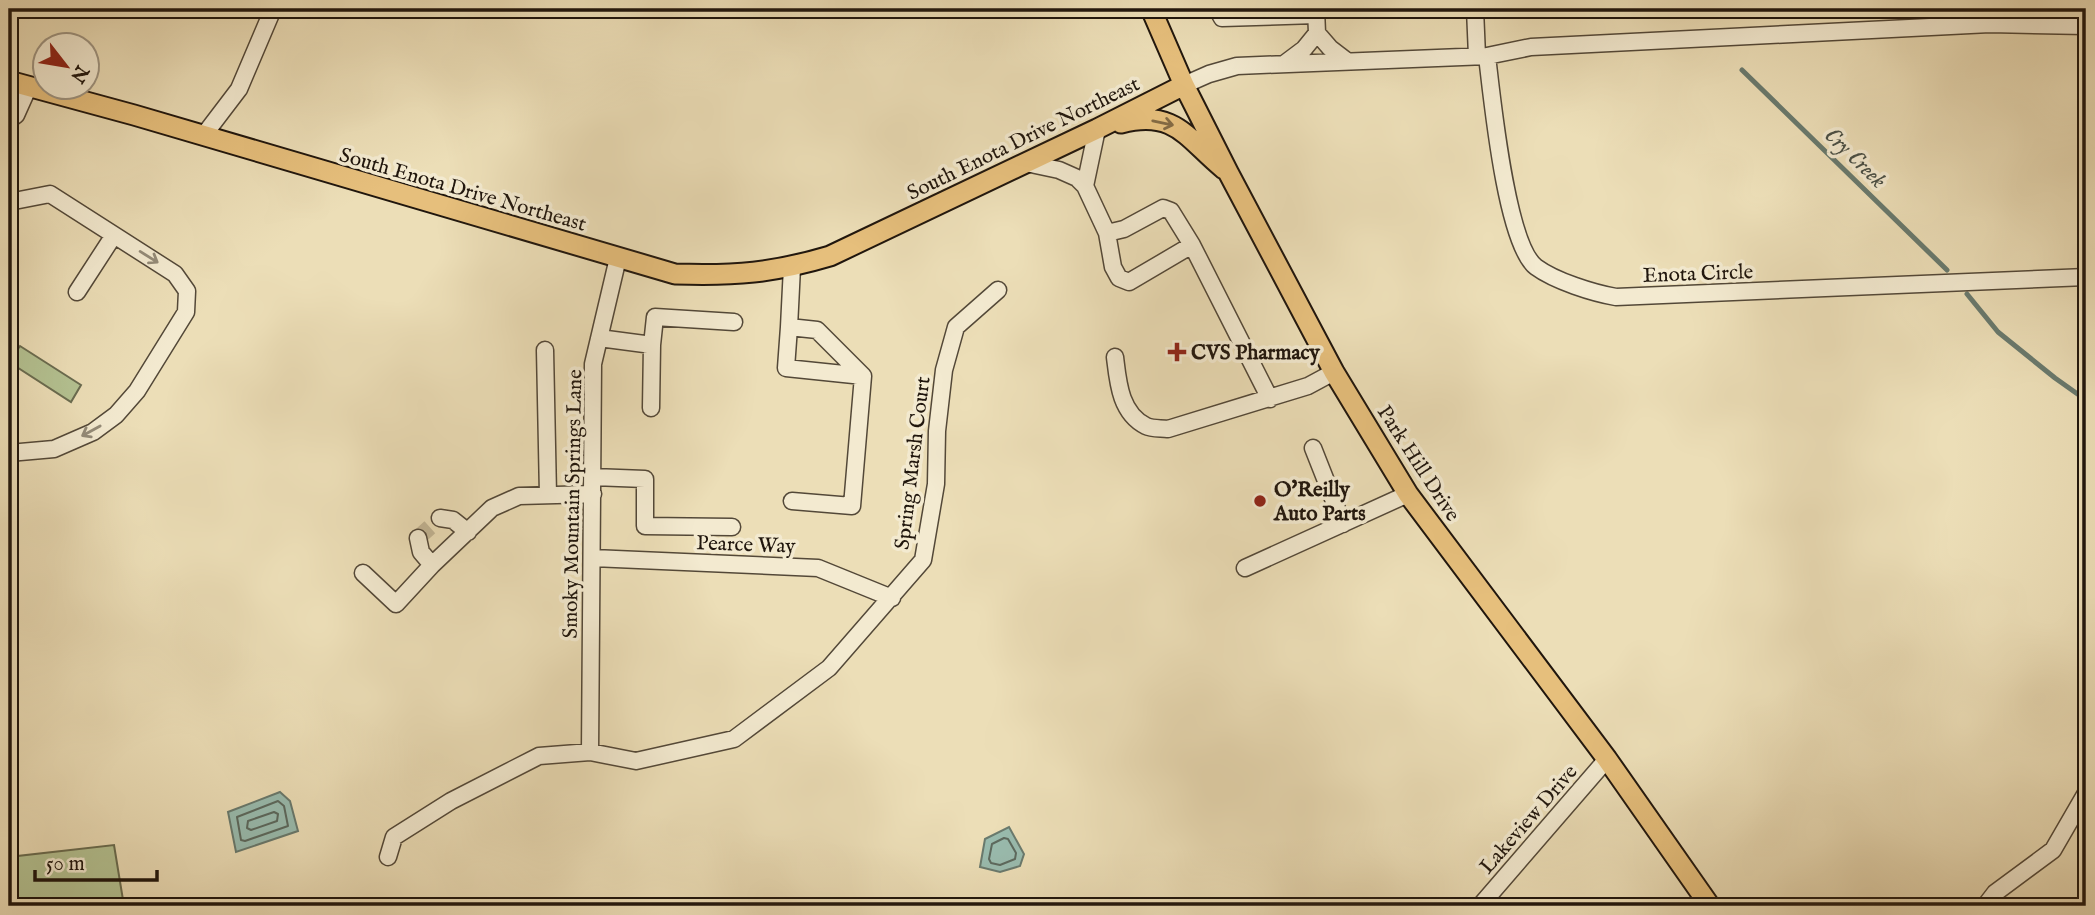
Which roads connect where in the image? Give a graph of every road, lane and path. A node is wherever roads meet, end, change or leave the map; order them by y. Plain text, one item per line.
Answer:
1 (273, 9) edge
2 (1151, 9) edge
3 (1217, 9) edge
4 (1475, 9) edge
5 (1316, 12) edge
6 (2086, 26) edge
7 (1317, 33) junction
8 (1482, 56) junction
9 (1347, 61) junction
10 (1284, 64) junction
11 (9, 81) edge
12 (1184, 85) junction
13 (29, 86) junction
14 (9, 120) edge
15 (1097, 130) junction
16 (204, 135) junction
17 (1026, 163) junction
18 (1228, 173) junction
19 (1085, 186) junction
20 (9, 202) edge
21 (1107, 233) junction
22 (114, 235) junction
23 (1192, 246) junction
24 (618, 258) junction
25 (792, 267) junction
26 (2086, 277) edge
27 (998, 290) dead end
28 (77, 292) dead end
29 (734, 322) dead end
30 (789, 327) junction
31 (599, 338) junction
32 (652, 345) junction
33 (545, 350) dead end
34 (1115, 357) dead end
35 (1334, 372) junction
36 (863, 376) junction
37 (1270, 399) junction
38 (651, 408) dead end
39 (1313, 448) dead end
40 (9, 453) edge
41 (593, 485) junction
42 (1408, 494) junction
43 (548, 495) junction
44 (792, 501) dead end
45 (440, 518) dead end
46 (1343, 524) junction
47 (732, 527) dead end
48 (468, 531) junction
49 (418, 538) dead end
50 (593, 558) junction
51 (432, 565) junction
52 (1245, 568) dead end
53 (363, 573) dead end
54 (892, 598) junction
55 (590, 752) junction
56 (1607, 760) junction
57 (2086, 793) edge
58 (388, 857) dead end
59 (1480, 906) edge
60 (1710, 906) edge
61 (1985, 906) edge

1 - 16 street
2 - 12 main road, Park Hill Drive
3 - 5 street
4 - 8 street, Enota Circle
5 - 7 street
6 - 8 street, South Enota Drive Northeast
7 - 9 street
7 - 10 street
8 - 9 street, South Enota Drive Northeast
8 - 26 street, Enota Circle
9 - 10 street, South Enota Drive Northeast
10 - 12 street, South Enota Drive Northeast
11 - 13 main road, South Enota Drive Northeast
12 - 15 main road, South Enota Drive Northeast
12 - 18 main road, Park Hill Drive
13 - 14 street
13 - 16 main road, South Enota Drive Northeast
15 - 17 main road, South Enota Drive Northeast
15 -> 18 main road
15 - 19 street
16 - 24 main road, South Enota Drive Northeast
17 - 19 street
17 - 25 main road, South Enota Drive Northeast
18 - 35 main road, Park Hill Drive
19 - 21 street
20 - 22 street
21 - 23 street
21 - 23 street
22 - 28 street
22 -> 40 street
23 - 37 street
24 - 25 main road, South Enota Drive Northeast
24 - 31 street, Smoky Mountain Springs Lane
25 - 30 street
27 - 54 street, Spring Marsh Court
29 - 32 street
30 - 36 street
30 - 36 street
31 - 32 street
31 - 41 street, Smoky Mountain Springs Lane
32 - 38 street
33 - 43 street
34 - 37 street
35 - 37 street
35 - 42 main road, Park Hill Drive
36 - 44 street
39 - 46 street
41 - 43 street
41 - 47 street
41 - 50 street, Smoky Mountain Springs Lane
42 - 46 street
42 - 56 main road, Park Hill Drive
43 - 48 street
45 - 48 street
46 - 52 street
48 - 51 street
49 - 51 street
50 - 54 street, Pearce Way
50 - 55 street, Smoky Mountain Springs Lane
51 - 53 street
54 - 55 street, Spring Marsh Court
55 - 58 street, Spring Marsh Court
56 - 59 street, Lakeview Drive
56 - 60 main road, Park Hill Drive
57 - 61 street

